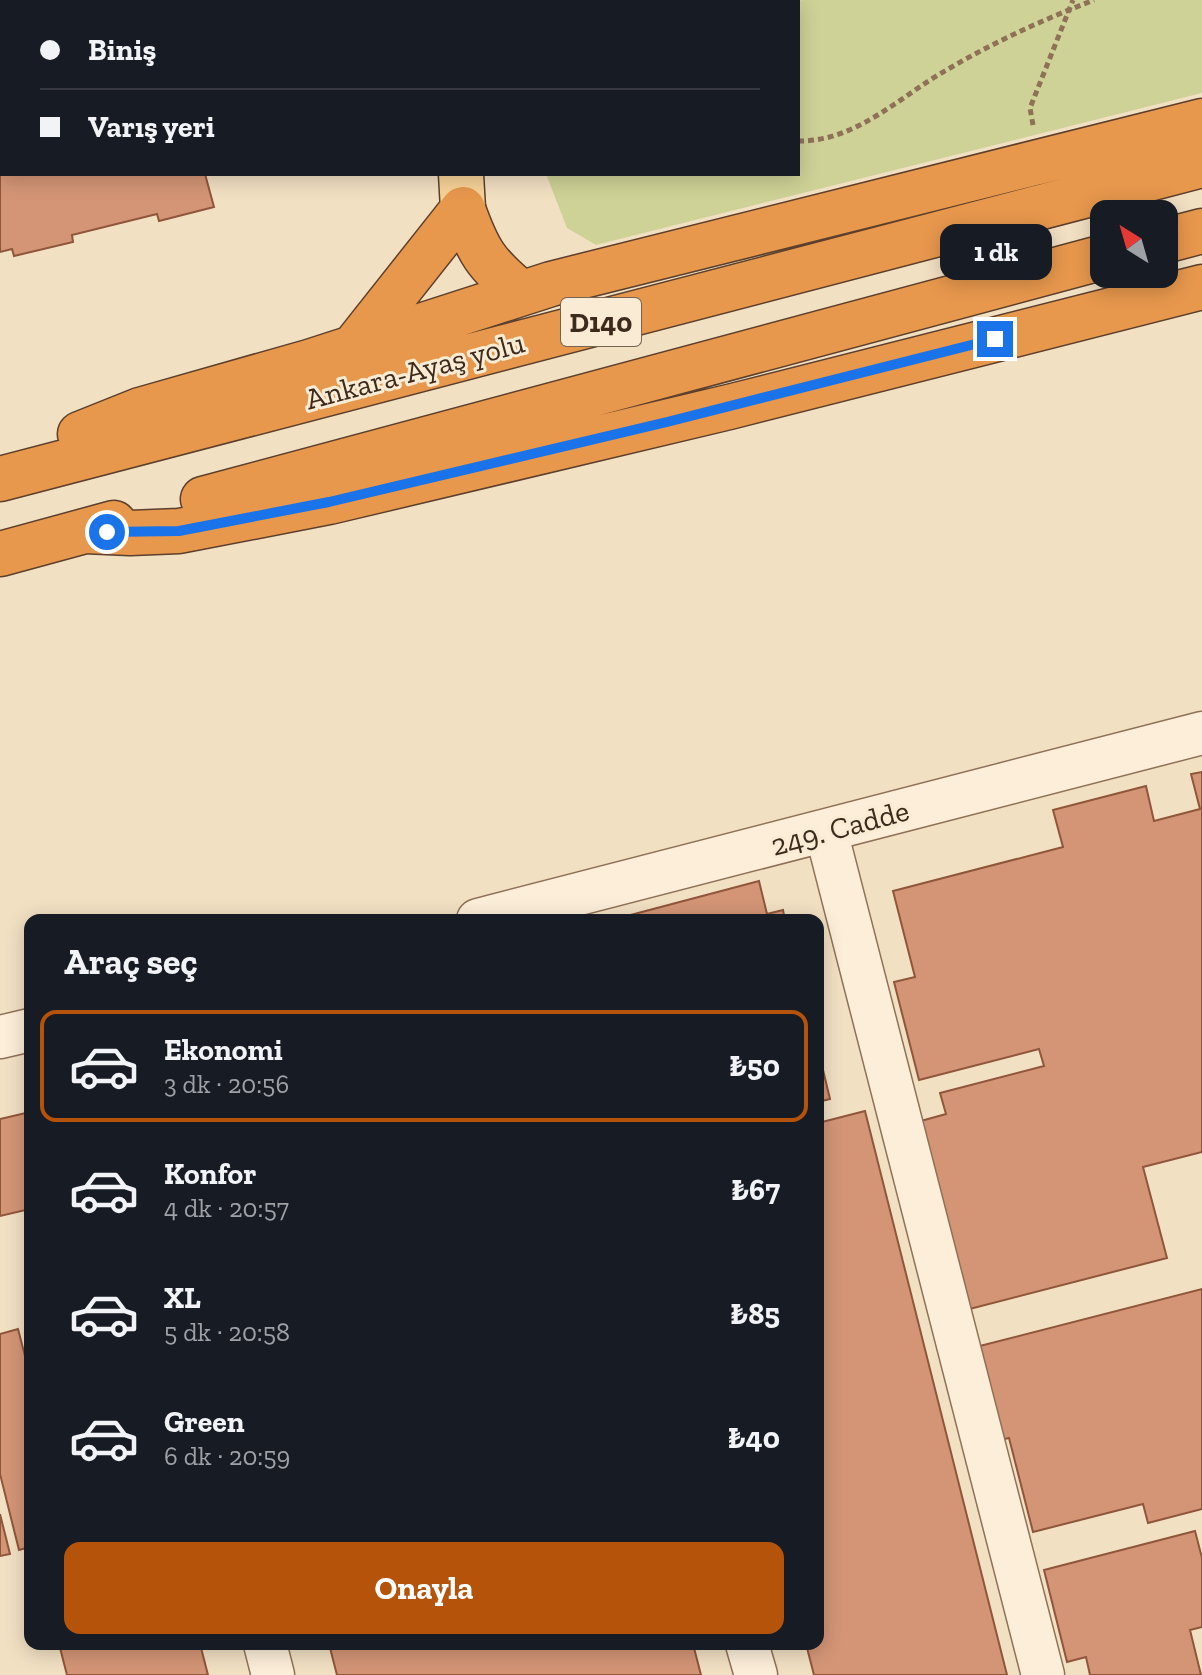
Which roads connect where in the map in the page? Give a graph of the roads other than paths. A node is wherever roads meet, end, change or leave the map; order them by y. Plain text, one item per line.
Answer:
1 (1202, 121) edge
2 (1202, 165) edge
3 (470, 186) edge
4 (1202, 231) edge
5 (1178, 237) edge
6 (1090, 261) edge
7 (1202, 287) edge
8 (521, 293) junction
9 (353, 348) junction
10 (16, 475) edge
11 (85, 531) junction
12 (0, 554) edge
13 (1202, 733) edge
14 (826, 831) junction
15 (546, 912) edge
16 (24, 1031) edge
17 (0, 1037) edge
18 (267, 1650) edge
19 (749, 1650) edge
20 (273, 1675) edge
21 (756, 1675) edge
22 (1043, 1675) edge

1 - 8 highway
2 - 10 highway, Ankara-Ayaş yolu / D140
3 - 8 highway
3 - 9 highway
4 - 5 highway
6 - 11 highway, D140
7 - 11 highway
8 - 9 highway
9 - 10 highway
11 - 12 highway, D140
13 - 14 street, 249. Cadde
14 - 15 street, 249. Cadde
14 - 22 street
16 - 17 street
18 - 20 street
19 - 21 street

